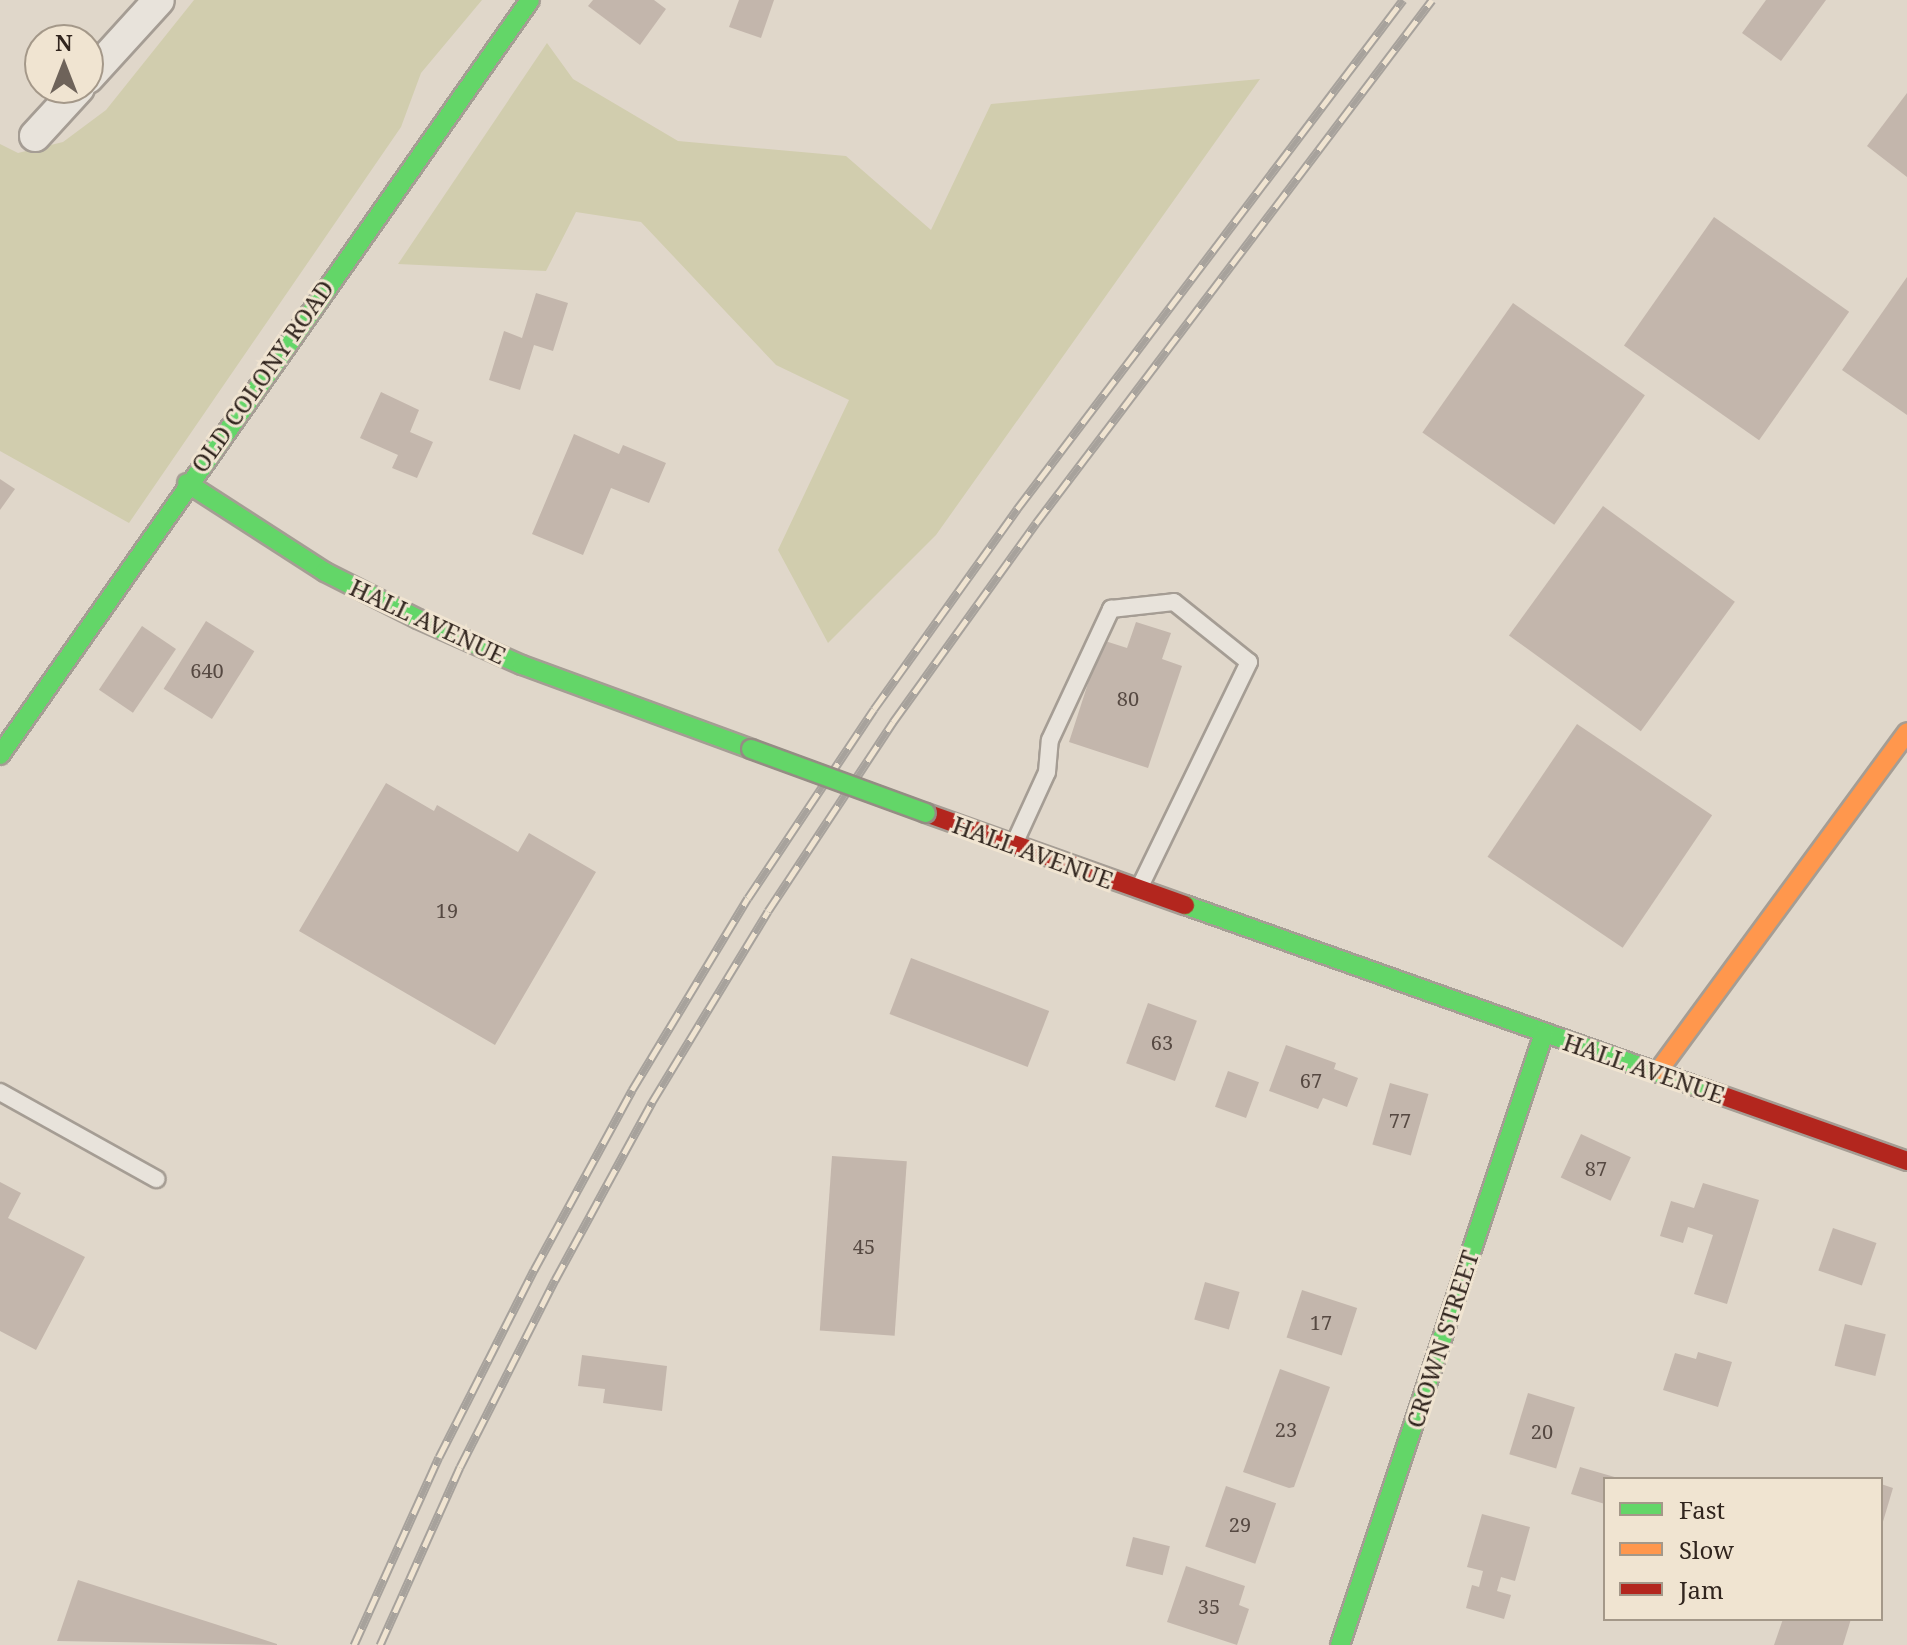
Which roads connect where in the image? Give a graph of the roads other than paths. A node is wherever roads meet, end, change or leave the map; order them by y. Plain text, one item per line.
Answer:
1 (159, 0) edge
2 (530, 0) edge
3 (104, 60) edge
4 (64, 104) edge
5 (35, 136) dead end
6 (187, 483) junction
7 (1907, 732) edge
8 (0, 755) edge
9 (1013, 845) junction
10 (1138, 890) junction
11 (1544, 1033) junction
12 (1659, 1070) junction
13 (0, 1092) edge
14 (1907, 1161) edge
15 (156, 1179) dead end
16 (1340, 1645) edge

1 - 3 street
2 - 6 street, OLD COLONY ROAD
4 - 5 street
6 - 8 street, OLD COLONY ROAD
6 - 9 street, HALL AVENUE, bridge
7 - 12 street
9 - 10 street, HALL AVENUE
9 - 10 lane
10 - 11 street, HALL AVENUE
11 - 12 street, HALL AVENUE
11 - 16 street, CROWN STREET
12 - 14 street, HALL AVENUE
13 - 15 lane

